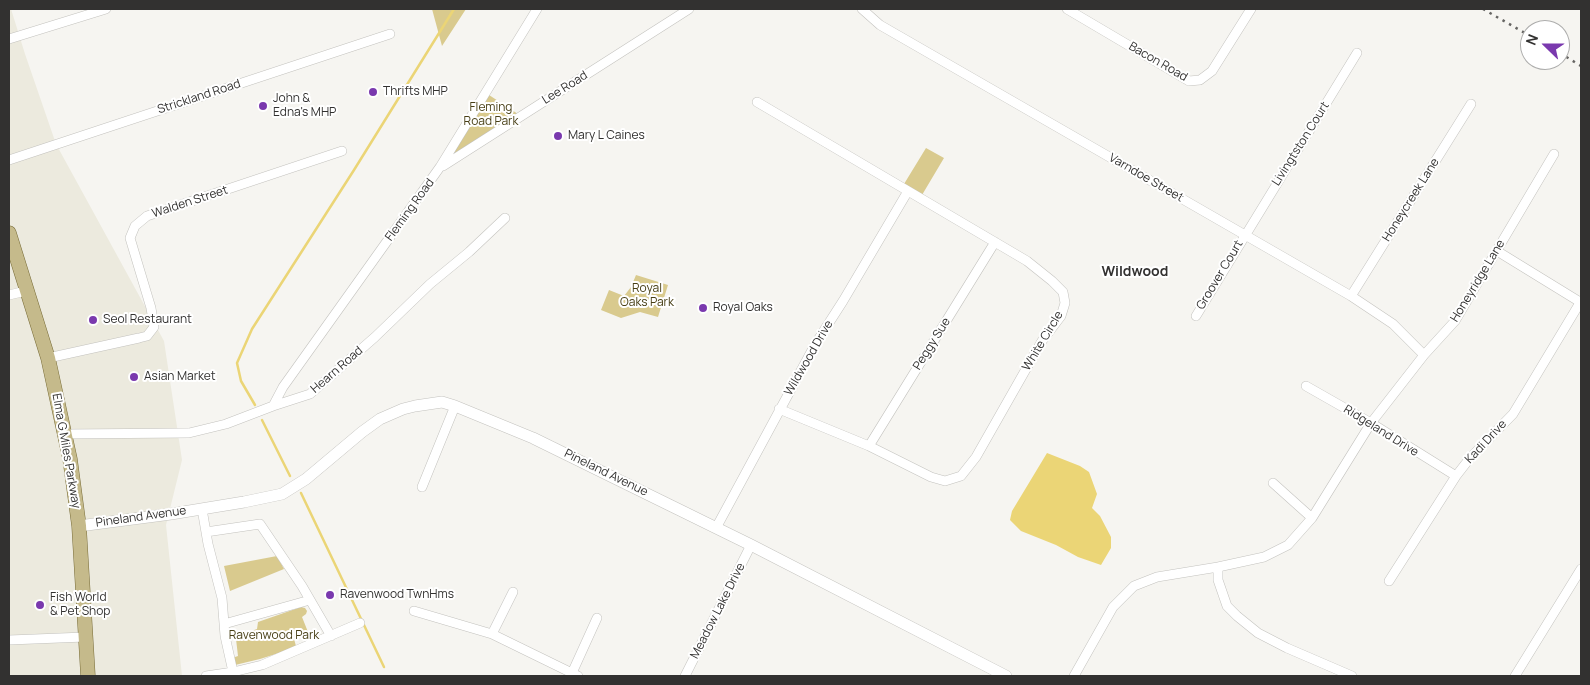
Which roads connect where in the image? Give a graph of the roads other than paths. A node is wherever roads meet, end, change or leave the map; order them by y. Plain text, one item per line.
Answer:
1 (106, 9) edge
2 (537, 9) edge
3 (689, 9) edge
4 (862, 9) edge
5 (1067, 9) edge
6 (1251, 9) edge
7 (390, 34) dead end
8 (9, 39) edge
9 (1356, 53) dead end
10 (758, 102) dead end
11 (1471, 104) dead end
12 (342, 151) dead end
13 (1554, 154) dead end
14 (9, 160) edge
15 (440, 167) junction
16 (908, 191) junction
17 (504, 218) dead end
18 (9, 233) edge
19 (1245, 235) junction
20 (995, 242) junction
21 (1497, 251) junction
22 (26, 291) junction
23 (9, 295) edge
24 (1352, 296) junction
25 (1581, 302) edge
26 (1196, 316) dead end
27 (1424, 355) junction
28 (48, 358) junction
29 (1306, 386) dead end
30 (273, 406) junction
31 (455, 406) junction
32 (779, 409) junction
33 (1370, 423) junction
34 (66, 434) junction
35 (869, 446) junction
36 (1456, 476) junction
37 (1273, 483) dead end
38 (422, 488) dead end
39 (202, 508) junction
40 (1312, 518) junction
41 (79, 526) junction
42 (716, 528) junction
43 (206, 532) junction
44 (751, 545) junction
45 (1218, 567) junction
46 (1581, 569) edge
47 (1389, 581) dead end
48 (512, 592) dead end
49 (310, 600) junction
50 (414, 612) dead end
51 (597, 618) dead end
52 (360, 623) dead end
53 (224, 624) junction
54 (492, 634) junction
55 (331, 636) junction
56 (85, 637) junction
57 (9, 640) edge
58 (233, 672) junction
59 (575, 675) edge
60 (88, 676) edge
61 (206, 676) edge
62 (685, 676) edge
63 (1006, 676) edge
64 (1074, 676) edge
65 (1352, 676) edge
66 (1515, 676) edge

1 - 8 street
2 - 15 street, Fleming Road
3 - 15 street, Lee Road
4 - 19 street, Varndoe Street
5 - 6 street, Bacon Road
7 - 14 street, Strickland Road
9 - 19 street, Livingtston Court
10 - 16 street, White Circle
11 - 24 street, Honeycreek Lane
12 - 28 street, Walden Street
13 - 21 street, Honeyridge Lane
15 - 30 street, Fleming Road
16 - 20 street, White Circle
16 - 32 street, Wildwood Drive
17 - 30 street, Hearn Road
18 - 22 main road, Elma G Miles Parkway
19 - 24 street, Varndoe Street
19 - 26 street, Groover Court
20 - 35 street, Peggy Sue
20 - 35 street, White Circle
21 - 25 street
21 - 27 street, Honeyridge Lane
22 - 23 street
22 - 28 main road, Elma G Miles Parkway
24 - 27 street, Varndoe Street
25 - 36 street, Kadi Drive
27 - 33 street, Honeyridge Lane
28 - 34 main road, Elma G Miles Parkway
29 - 33 street, Ridgeland Drive
30 - 34 street, Hearn Road
31 - 38 street
31 - 39 street, Pineland Avenue
31 - 42 street, Pineland Avenue
32 - 35 street, White Circle
32 - 42 street, Wildwood Drive
33 - 36 street, Ridgeland Drive
33 - 40 street, Honeyridge Lane
34 - 41 main road, Elma G Miles Parkway
36 - 47 street, Kadi Drive
37 - 40 street
39 - 41 street, Pineland Avenue
39 - 43 street, Pineland Avenue
40 - 45 street
41 - 56 main road, Elma G Miles Parkway
42 - 44 street, Pineland Avenue
43 - 49 street
43 - 53 street, Pineland Avenue
44 - 62 street, Meadow Lake Drive
44 - 63 street, Pineland Avenue
45 - 64 street
45 - 65 street
46 - 66 street
48 - 54 street
49 - 53 street
49 - 55 street
50 - 54 street
51 - 59 street
52 - 55 street
53 - 58 street, Pineland Avenue
54 - 59 street
55 - 58 street
56 - 57 street
56 - 60 main road, Elma G Miles Parkway
58 - 61 street

